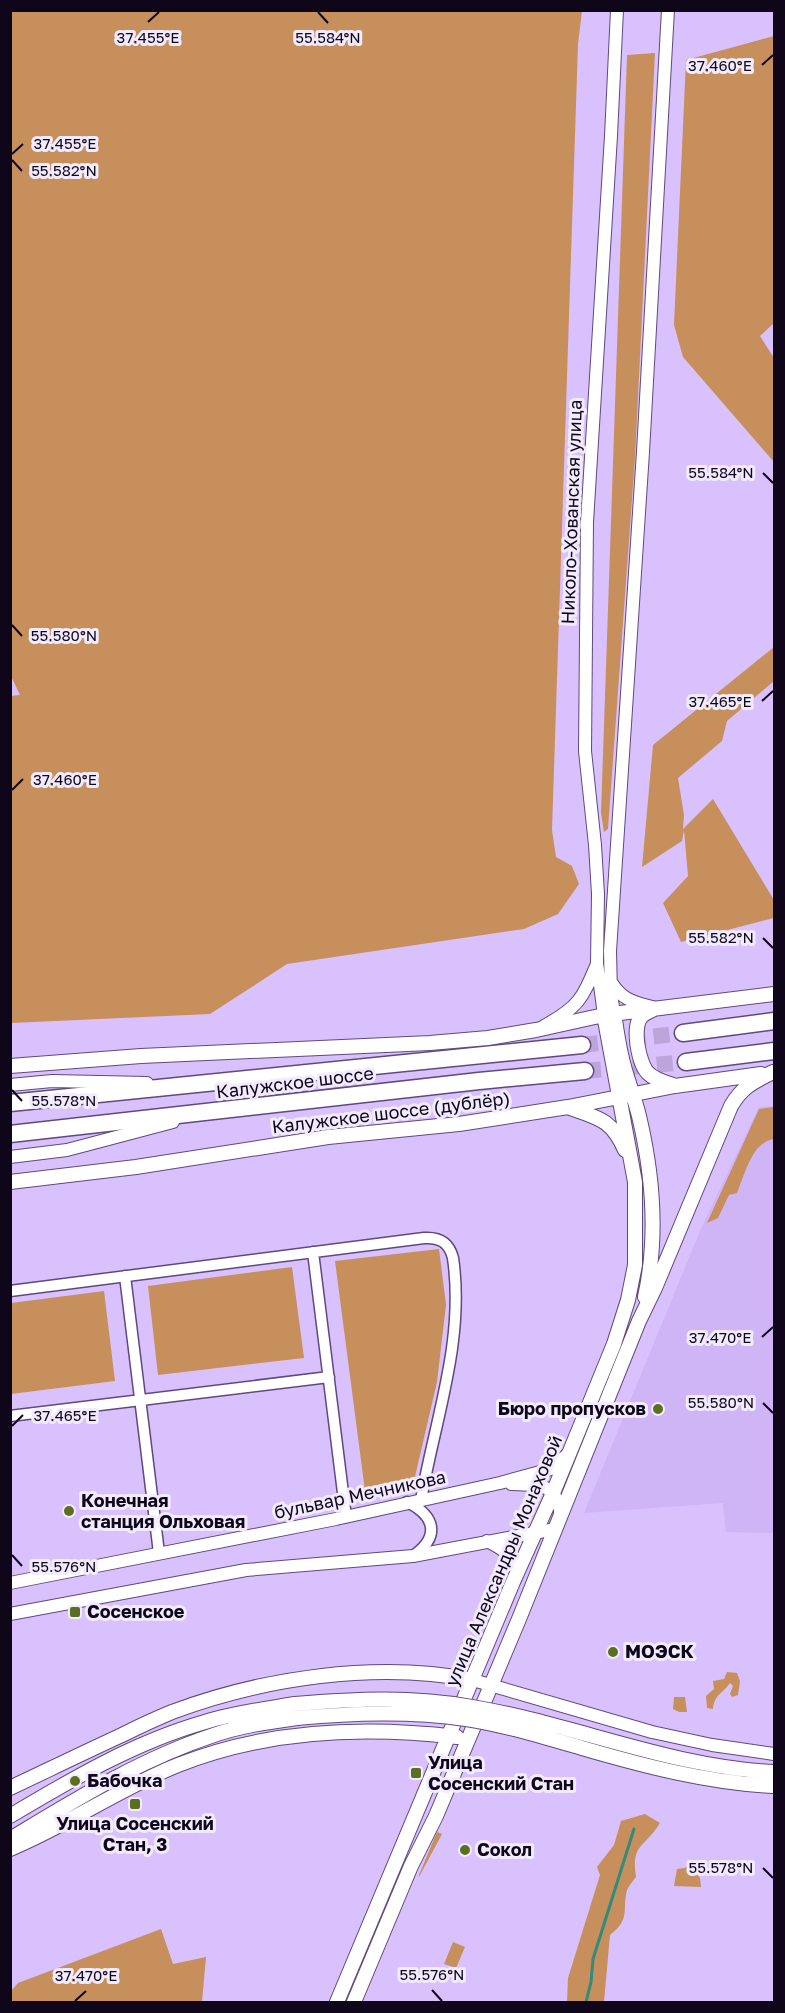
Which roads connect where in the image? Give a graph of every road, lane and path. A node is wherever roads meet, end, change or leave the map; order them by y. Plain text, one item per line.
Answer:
1 (617, 10) edge
2 (669, 10) edge
3 (597, 963) junction
4 (611, 982) junction
5 (774, 994) edge
6 (656, 1008) junction
7 (609, 1014) junction
8 (774, 1022) edge
9 (536, 1030) junction
10 (683, 1033) tunnel mouth
11 (582, 1045) tunnel mouth
12 (774, 1051) edge
13 (686, 1062) tunnel mouth
14 (10, 1066) edge
15 (585, 1071) tunnel mouth
16 (774, 1072) edge
17 (200, 1084) junction
18 (10, 1085) edge
19 (675, 1086) junction
20 (626, 1096) junction
21 (10, 1103) edge
22 (568, 1107) junction
23 (208, 1112) junction
24 (10, 1134) edge
25 (10, 1157) edge
26 (632, 1166) junction
27 (10, 1182) edge
28 (313, 1252) junction
29 (125, 1276) junction
30 (10, 1291) edge
31 (639, 1321) junction
32 (328, 1377) junction
33 (139, 1400) junction
34 (10, 1416) edge
35 (570, 1452) junction
36 (500, 1484) junction
37 (553, 1493) junction
38 (422, 1500) junction
39 (407, 1502) junction
40 (561, 1515) junction
41 (346, 1517) junction
42 (555, 1529) junction
43 (536, 1532) junction
44 (487, 1541) junction
45 (159, 1553) junction
46 (413, 1556) junction
47 (518, 1570) junction
48 (10, 1583) edge
49 (10, 1614) edge
50 (472, 1680) junction
51 (491, 1685) junction
52 (449, 1736) junction
53 (468, 1738) junction
54 (774, 1754) edge
55 (774, 1772) edge
56 (774, 1786) edge
57 (10, 1788) edge
58 (10, 1816) edge
59 (10, 1839) edge
60 (10, 1849) edge
61 (337, 2002) edge
62 (354, 2002) edge

1 - 3 street, Николо-Хованская улица
2 - 4 street
3 - 7 street, Николо-Хованская улица
3 - 9 street
4 - 6 street
4 - 7 street
5 - 6 main road
6 - 7 main road
6 - 19 main road
7 - 9 main road
7 - 20 main road
8 - 10 highway
9 - 14 main road
11 - 17 highway, Калужское шоссе
12 - 13 highway
15 - 23 highway, Калужское шоссе
16 - 19 main road, Калужское шоссе (дублёр)
16 - 31 main road, улица Александры Монаховой
17 - 18 street
17 - 21 highway, Калужское шоссе
19 - 20 main road, Калужское шоссе (дублёр)
20 - 22 main road, Калужское шоссе (дублёр)
20 - 26 main road, улица Александры Монаховой
20 - 31 main road, улица Александры Монаховой
22 - 26 main road
22 - 27 main road, Калужское шоссе (дублёр)
23 - 24 highway, Калужское шоссе
23 - 25 street
26 - 35 main road, улица Александры Монаховой
28 - 29 street
28 - 32 street
28 - 38 street
29 - 30 street
29 - 33 street
31 - 40 main road, улица Александры Монаховой
32 - 33 street
32 - 41 street
33 - 34 street
33 - 45 street
35 - 36 street, бульвар Мечникова
35 - 37 main road, улица Александры Монаховой
36 - 37 street
36 - 38 street, бульвар Мечникова
37 - 40 street
37 - 43 main road, улица Александры Монаховой
38 - 39 street, бульвар Мечникова
39 - 41 street, бульвар Мечникова
39 - 46 street
40 - 42 main road, улица Александры Монаховой
41 - 45 street, бульвар Мечникова
42 - 43 street
42 - 51 main road, улица Александры Монаховой
43 - 44 street
43 - 47 main road, улица Александры Монаховой
44 - 46 street
44 - 47 street
45 - 48 street, бульвар Мечникова
46 - 49 street
47 - 50 main road, улица Александры Монаховой
50 - 51 street
50 - 52 main road, улица Александры Монаховой
50 - 57 main road
51 - 53 main road, улица Александры Монаховой
51 - 54 street
52 - 53 main road
52 - 60 main road
52 - 61 main road, улица Александры Монаховой
53 - 62 main road, улица Александры Монаховой
55 - 58 main road, bridge
56 - 59 main road, bridge

